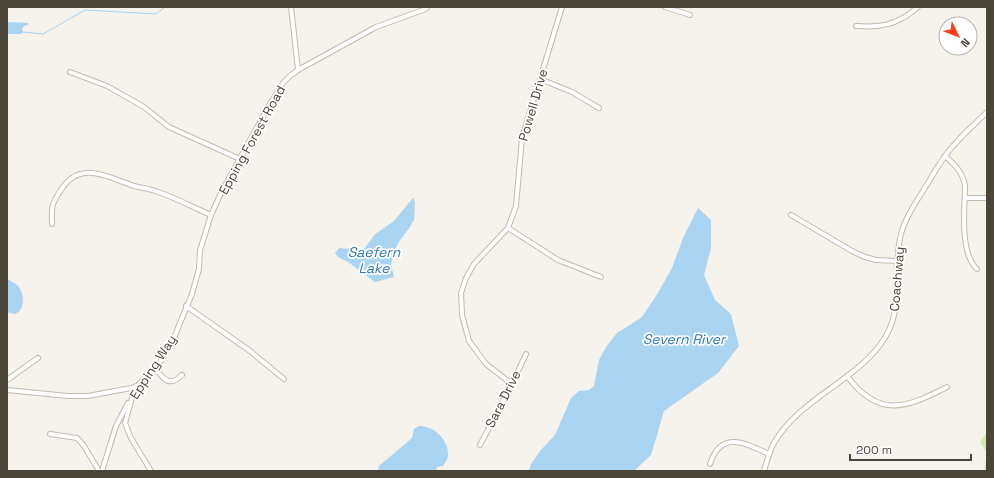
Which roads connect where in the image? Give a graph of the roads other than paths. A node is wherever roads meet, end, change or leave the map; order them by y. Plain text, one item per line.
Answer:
1 (291, 7) edge
2 (428, 7) edge
3 (562, 7) edge
4 (665, 7) edge
5 (918, 7) edge
6 (690, 15) dead end
7 (856, 26) dead end
8 (298, 70) junction
9 (70, 72) dead end
10 (540, 79) junction
11 (599, 108) dead end
12 (987, 112) edge
13 (945, 156) junction
14 (240, 159) junction
15 (965, 198) junction
16 (987, 198) edge
17 (211, 215) junction
18 (791, 215) dead end
19 (52, 224) dead end
20 (508, 228) junction
21 (897, 261) junction
22 (977, 269) dead end
23 (601, 277) dead end
24 (186, 306) junction
25 (526, 354) dead end
26 (38, 358) dead end
27 (156, 368) junction
28 (182, 375) dead end
29 (847, 376) junction
30 (284, 379) dead end
31 (7, 380) edge
32 (139, 384) junction
33 (512, 384) junction
34 (947, 387) dead end
35 (7, 390) edge
36 (132, 398) junction
37 (50, 434) dead end
38 (480, 444) dead end
39 (769, 454) junction
40 (710, 464) dead end
41 (100, 471) edge
42 (151, 471) edge
43 (764, 471) edge

1 - 8 street
2 - 8 street, Epping Forest Road
3 - 10 street, Powell Drive
4 - 6 street
5 - 7 street
8 - 14 street, Epping Forest Road
9 - 14 street
10 - 11 street
10 - 20 street, Powell Drive
12 - 13 street, Coachway
13 - 15 street
13 - 21 street, Coachway
14 - 17 street, Epping Forest Road
15 - 16 street
15 - 22 street
17 - 19 street
17 - 24 street, Epping Forest Road
18 - 21 street
20 - 23 street
20 - 33 street, Powell Drive
21 - 29 street, Coachway
24 - 27 street, Epping Way
24 - 30 street
25 - 33 street, Sara Drive
26 - 31 street
27 - 28 street
27 - 32 street, Epping Way
29 - 34 street
29 - 39 street, Coachway
32 - 35 street
32 - 36 street, Epping Way
33 - 38 street, Sara Drive
36 - 41 street
36 - 42 street, Epping Way
37 - 41 street
39 - 40 street
39 - 43 street, Coachway

